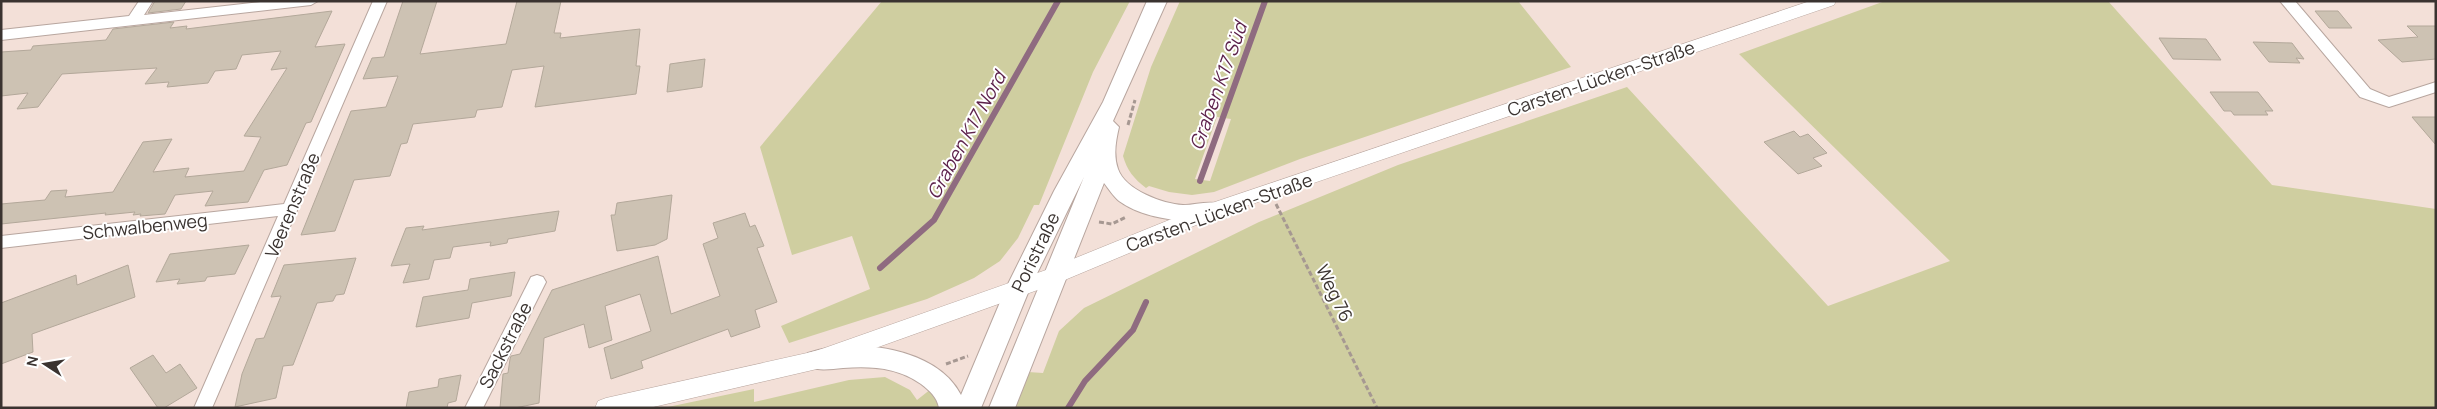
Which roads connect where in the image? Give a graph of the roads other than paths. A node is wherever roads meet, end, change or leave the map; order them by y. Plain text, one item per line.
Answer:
1 (146, 1) edge
2 (311, 1) edge
3 (380, 1) edge
4 (1157, 1) edge
5 (1828, 1) edge
6 (2287, 1) edge
7 (133, 21) junction
8 (1, 35) edge
9 (2436, 87) edge
10 (1113, 102) junction
11 (1105, 148) junction
12 (290, 210) junction
13 (1213, 210) junction
14 (1, 242) edge
15 (1053, 276) junction
16 (537, 282) dead end
17 (1018, 288) junction
18 (817, 360) junction
19 (203, 408) edge
20 (474, 408) edge
21 (606, 408) edge
22 (952, 408) edge
23 (968, 408) edge
24 (1002, 408) edge

1 - 7 street
2 - 7 street
3 - 12 street, Veerenstraße
4 - 10 main road, Poristraße
5 - 13 street, Carsten-Lücken-Straße
6 - 9 street
7 - 8 street
10 - 11 main road, Poristraße
10 - 17 main road, Poristraße
11 - 13 main road
11 - 15 main road, Poristraße
12 - 14 street, Schwalbenweg
12 - 19 street, Veerenstraße
13 - 15 street, Carsten-Lücken-Straße
15 - 17 street, Carsten-Lücken-Straße
15 - 24 main road, Poristraße
16 - 20 street, Sackstraße
17 - 18 street, Carsten-Lücken-Straße
17 - 23 main road, Poristraße
18 - 21 street, Carsten-Lücken-Straße
18 - 22 main road

